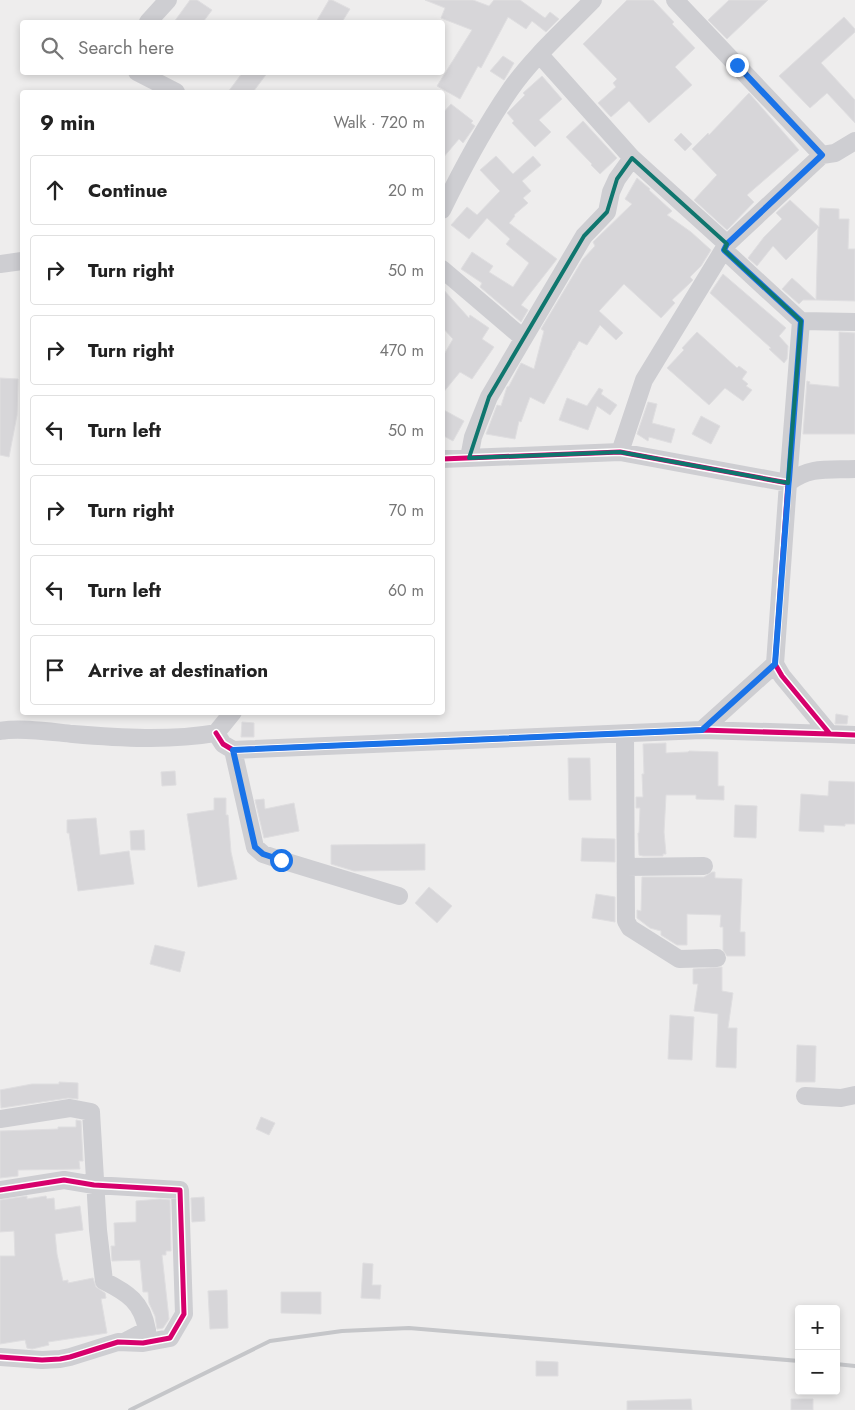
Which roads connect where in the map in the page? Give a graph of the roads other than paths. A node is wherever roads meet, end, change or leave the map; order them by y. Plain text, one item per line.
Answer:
1 (168, 0) edge
2 (593, 0) edge
3 (675, 0) edge
4 (150, 20) edge
5 (540, 55) junction
6 (143, 75) edge
7 (172, 90) edge
8 (855, 141) edge
9 (822, 155) junction
10 (632, 158) junction
11 (445, 204) edge
12 (725, 247) junction
13 (20, 261) edge
14 (0, 264) edge
15 (445, 272) edge
16 (801, 321) junction
17 (855, 322) edge
18 (523, 338) junction
19 (620, 452) junction
20 (469, 458) junction
21 (445, 459) edge
22 (855, 469) edge
23 (788, 483) junction
24 (775, 664) junction
25 (231, 715) edge
26 (702, 730) junction
27 (0, 731) edge
28 (216, 733) junction
29 (625, 734) junction
30 (830, 734) junction
31 (855, 735) edge
32 (233, 750) junction
33 (704, 866) dead end
34 (626, 867) junction
35 (399, 896) dead end
36 (717, 958) dead end
37 (855, 1095) edge
38 (805, 1096) dead end
39 (0, 1119) edge
40 (94, 1185) junction
41 (0, 1190) edge
42 (124, 1343) junction
43 (0, 1356) edge

1 - 4 street
2 - 5 street
3 - 9 street
5 - 10 street
5 - 11 street
6 - 7 street
8 - 9 street
9 - 12 street
10 - 12 street
10 - 18 street
12 - 16 street
12 - 19 street
13 - 14 street
15 - 18 street
16 - 17 street
16 - 23 street
18 - 20 street
19 - 20 street
19 - 23 street
20 - 21 street
22 - 23 street
23 - 24 street
24 - 26 street
24 - 30 street
25 - 28 street
26 - 29 street
26 - 30 street
27 - 28 street
28 - 32 street
29 - 32 street
29 - 34 street
30 - 31 street
32 - 35 street
33 - 34 street
34 - 36 street
37 - 38 street
39 - 40 street
40 - 41 street
40 - 42 street
40 - 42 street
42 - 43 street

